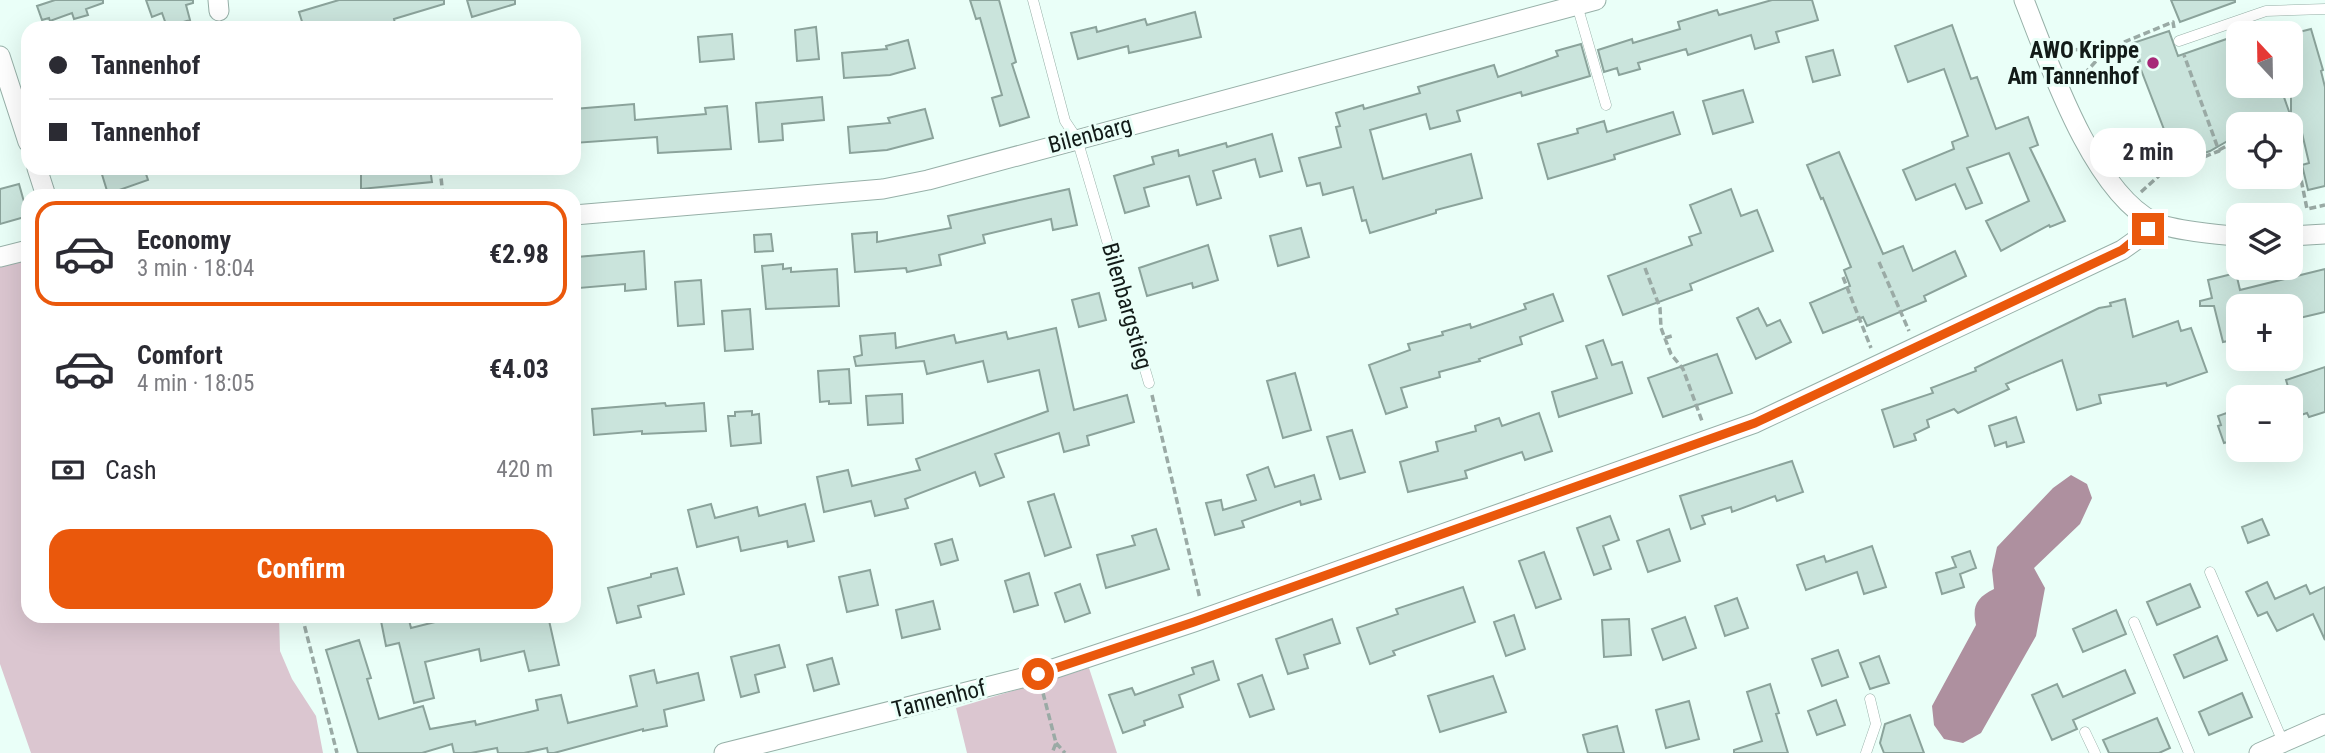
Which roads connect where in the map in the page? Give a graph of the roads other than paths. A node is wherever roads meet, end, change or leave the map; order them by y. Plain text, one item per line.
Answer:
1 (1033, 0) edge
2 (2024, 0) edge
3 (1587, 3) edge
4 (2325, 9) edge
5 (2179, 41) road end
6 (0, 55) edge
7 (1606, 106) dead end
8 (21, 120) edge
9 (1077, 139) junction
10 (581, 214) edge
11 (2153, 221) junction
12 (2226, 234) edge
13 (2325, 234) edge
14 (2303, 235) edge
15 (21, 252) edge
16 (0, 257) edge
17 (1149, 383) road end
18 (2210, 572) dead end
19 (2134, 622) dead end
20 (1870, 699) dead end
21 (2325, 724) edge
22 (2085, 732) dead end
23 (2284, 742) junction
24 (724, 753) edge
25 (1866, 753) edge
26 (2095, 753) edge
27 (2189, 753) edge
28 (2259, 753) edge

1 - 9 lane, Bilenbargstieg
2 - 11 street
3 - 7 lane
3 - 9 street, Bilenbarg
4 - 5 lane
6 - 8 street
9 - 10 street, Bilenbarg
9 - 17 lane, Bilenbargstieg
11 - 12 street
11 - 24 street, Tannenhof
13 - 14 street
15 - 16 street
18 - 23 lane
19 - 27 lane
20 - 25 lane
21 - 23 street
22 - 26 lane
23 - 28 street

